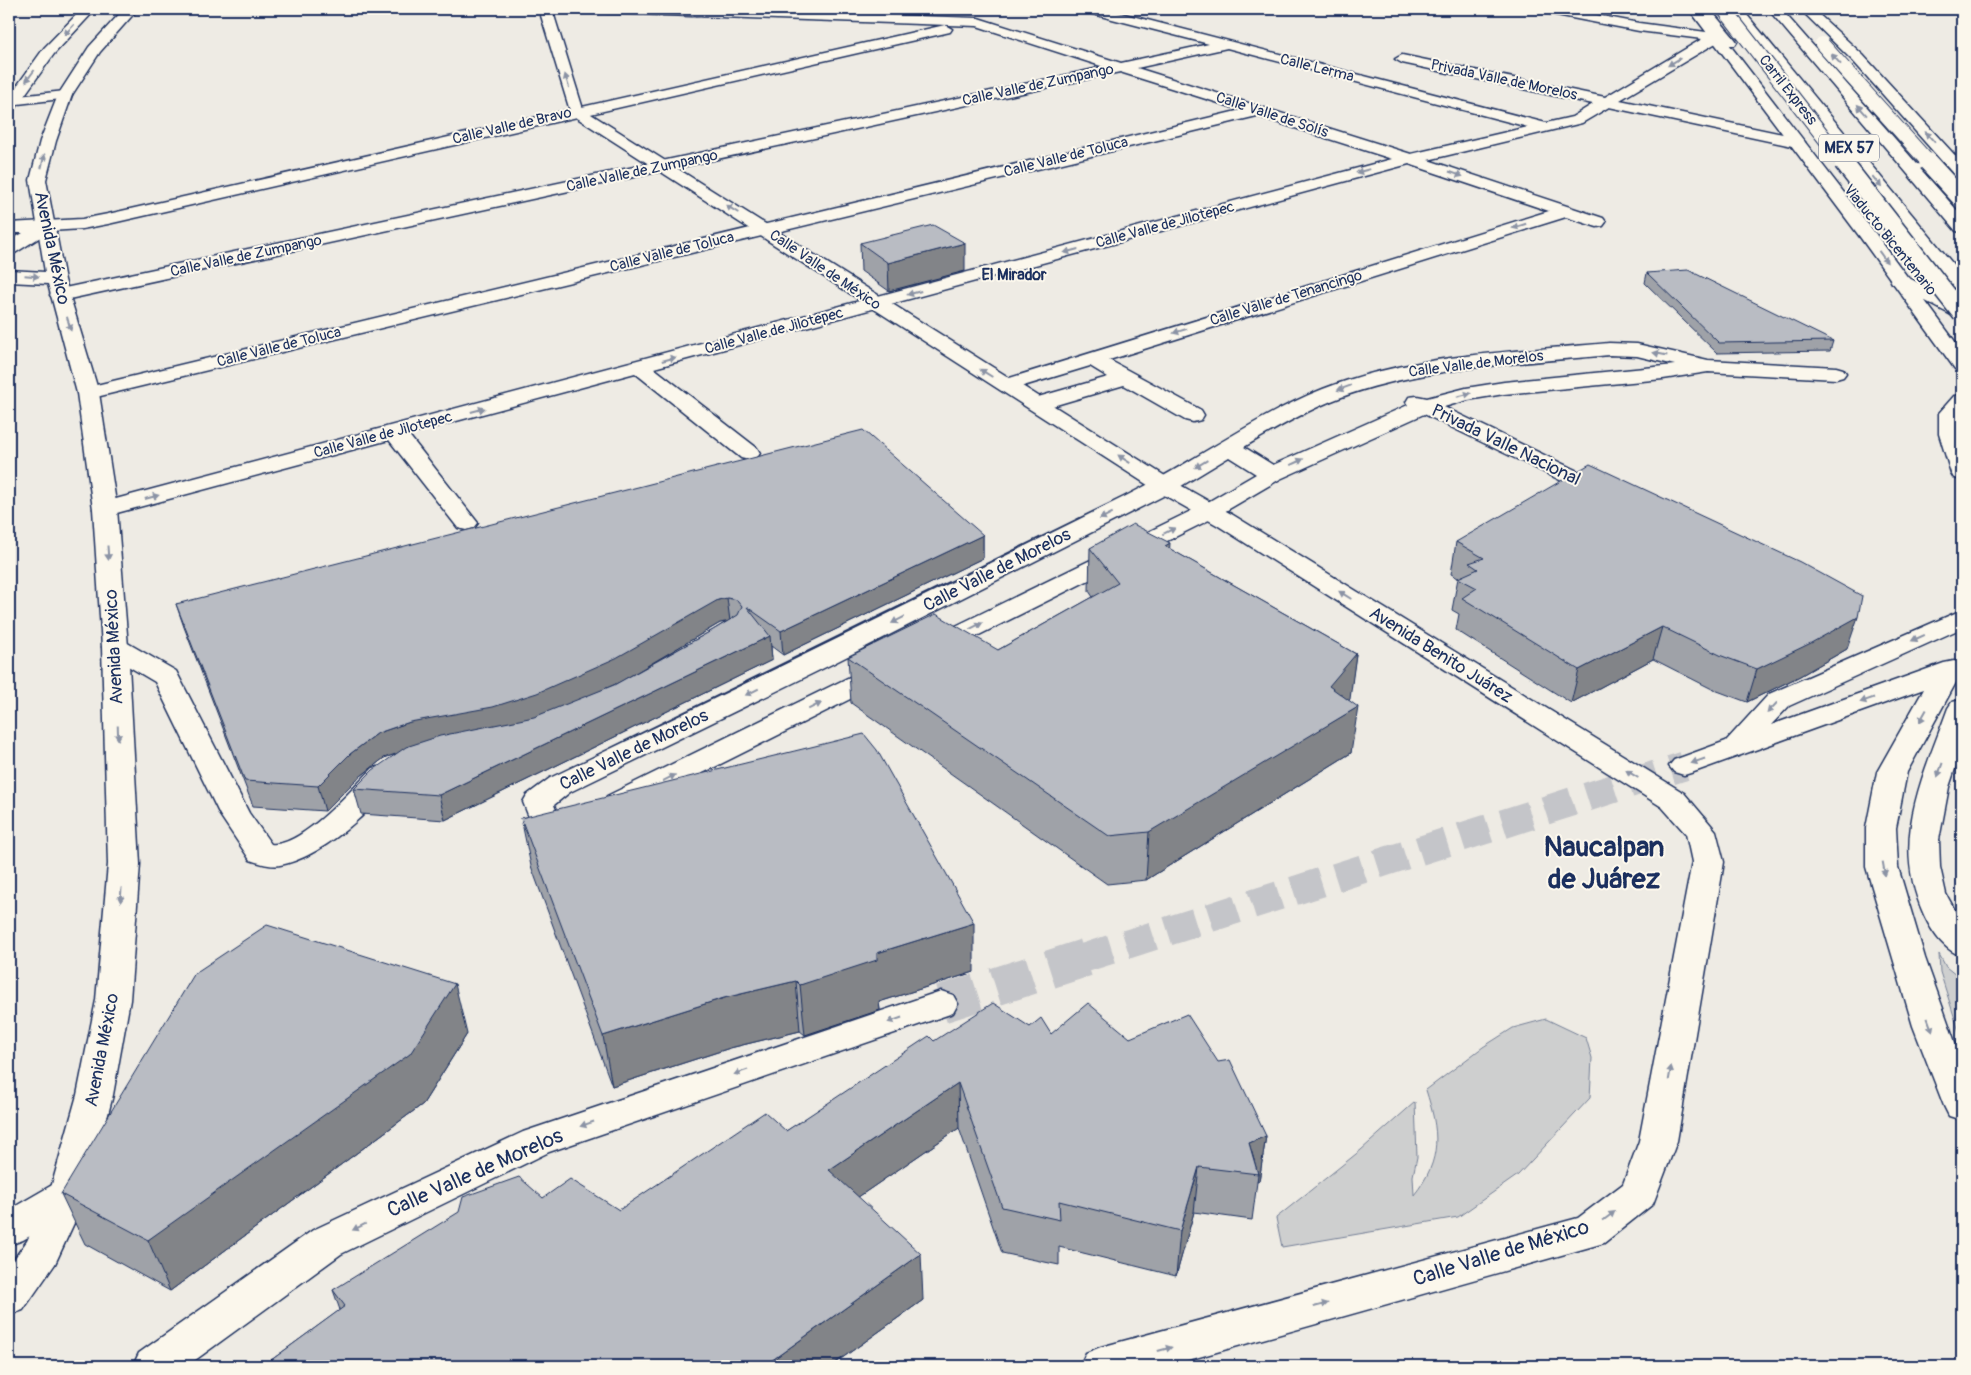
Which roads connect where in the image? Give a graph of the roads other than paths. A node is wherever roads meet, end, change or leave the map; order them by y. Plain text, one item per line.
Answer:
1 (89, 9) edge
2 (131, 9) edge
3 (545, 9) edge
4 (607, 9) edge
5 (612, 9) edge
6 (907, 9) edge
7 (966, 9) edge
8 (1090, 9) edge
9 (1546, 9) edge
10 (1724, 9) edge
11 (1735, 9) edge
12 (1774, 9) edge
13 (1791, 9) edge
14 (1806, 9) edge
15 (723, 10) edge
16 (1700, 12) edge
17 (932, 19) junction
18 (978, 22) junction
19 (1639, 26) junction
20 (1716, 37) junction
21 (1224, 45) junction
22 (1402, 59) dead end
23 (1122, 67) junction
24 (65, 95) junction
25 (1607, 102) junction
26 (10, 103) edge
27 (1257, 110) junction
28 (576, 111) junction
29 (1544, 126) junction
30 (1797, 142) junction
31 (1410, 159) junction
32 (1907, 162) junction
33 (664, 166) junction
34 (1962, 173) edge
35 (1962, 182) edge
36 (1962, 200) edge
37 (1565, 212) junction
38 (1597, 222) dead end
39 (45, 226) junction
40 (1962, 227) edge
41 (9, 228) edge
42 (765, 229) junction
43 (9, 249) edge
44 (9, 276) edge
45 (1899, 279) junction
46 (1962, 287) edge
47 (58, 288) junction
48 (876, 304) junction
49 (1962, 313) edge
50 (1962, 333) edge
51 (1092, 359) junction
52 (1962, 365) edge
53 (1708, 366) junction
54 (640, 367) junction
55 (1836, 373) dead end
56 (1126, 378) junction
57 (1377, 379) junction
58 (1006, 385) junction
59 (88, 393) junction
60 (1962, 401) edge
61 (1039, 404) junction
62 (1424, 406) junction
63 (1193, 415) dead end
64 (395, 432) junction
65 (1228, 448) junction
66 (750, 453) dead end
67 (1962, 473) edge
68 (1272, 474) junction
69 (1165, 486) junction
70 (1620, 501) edge
71 (105, 509) junction
72 (1209, 511) junction
73 (466, 523) dead end
74 (1962, 618) edge
75 (115, 647) junction
76 (1954, 669) edge
77 (1962, 708) edge
78 (1732, 750) junction
79 (410, 763) edge
80 (1679, 783) junction
81 (1962, 944) edge
82 (941, 1004) tunnel mouth
83 (1962, 1106) edge
84 (68, 1195) junction
85 (9, 1229) edge
86 (9, 1298) edge
87 (154, 1366) edge
88 (1101, 1366) edge

1 -> 26 main road
2 - 24 main road, Avenida México
28 -> 3 main road
4 - 5 main road, Calle Valle de Solís
5 - 15 main road, Calle Valle de Solís
6 - 17 main road
7 - 18 main road
8 - 21 main road, Calle Lerma
9 - 19 main road
10 - 49 main road, Carril Express, bridge
11 -> 46 main road, MEX 57
32 -> 12 main road, MEX 57
36 -> 13 main road, bridge
34 -> 14 main road
15 - 17 main road, Calle Valle de Solís
16 - 19 main road
16 - 20 main road
16 - 50 main road, Viaducto Bicentenario
17 - 18 main road, Calle Valle de Solís
18 - 23 main road, Calle Valle de Solís
18 - 28 main road, Calle Valle de Bravo
19 - 20 main road
20 -> 25 main road, Calle Valle de Jilotepec
20 - 30 main road
21 - 23 main road, Calle Valle de Zumpango
21 - 29 main road, Calle Lerma
22 - 25 main road, Privada Valle de Morelos
23 - 27 main road, Calle Valle de Solís
23 - 33 main road, Calle Valle de Zumpango
24 - 26 main road
39 -> 24 main road, Avenida México
25 - 29 main road, Calle Valle de Jilotepec
25 - 30 main road
27 - 31 main road, Calle Valle de Solís
27 - 42 main road, Calle Valle de Toluca
28 - 33 main road, Calle Valle de México
28 - 39 main road, Calle Valle de Bravo
29 - 31 main road, Calle Valle de Jilotepec
30 -> 45 main road
31 -> 37 main road, Calle Valle de Solís
31 -> 48 main road, Calle Valle de Jilotepec
32 - 35 main road
32 - 40 main road, MEX 57
42 -> 33 main road, Calle Valle de México
33 - 47 main road, Calle Valle de Zumpango
37 - 38 main road, Calle Valle de Solís
37 -> 51 main road, Calle Valle de Tenancingo
39 - 41 main road, Calle Valle de Bravo
39 - 43 main road
39 - 47 main road, Avenida México
42 - 48 main road, Calle Valle de México
42 - 59 main road, Calle Valle de Toluca
44 -> 47 main road
45 - 49 main road
45 - 52 main road
47 -> 59 main road, Avenida México
54 -> 48 main road, Calle Valle de Jilotepec
58 -> 48 main road, Calle Valle de México
51 - 56 main road
51 - 58 main road, Calle Valle de Tenancingo
53 - 55 main road, Calle Valle de Morelos
53 -> 57 main road, Calle Valle de Morelos
62 -> 53 main road, Calle Valle de Morelos
64 -> 54 main road, Calle Valle de Jilotepec
54 - 66 main road
56 - 61 main road
56 - 63 main road
57 - 62 main road, Privada Valle Nacional
57 -> 65 main road, Calle Valle de Morelos
58 - 61 main road, Calle Valle de México
59 - 71 main road, Avenida México
60 - 67 main road
69 -> 61 main road, Calle Valle de México
68 -> 62 main road, Calle Valle de Morelos
62 - 70 main road, Privada Valle Nacional
71 -> 64 main road, Calle Valle de Jilotepec
64 - 73 main road
65 - 68 main road
65 -> 69 main road, Calle Valle de Morelos
68 - 72 main road, Calle Valle de Morelos
69 - 72 main road, Avenida Benito Juárez
69 -> 72 main road, Calle Valle de Morelos
71 -> 75 main road, Avenida México
80 -> 72 main road, Avenida Benito Juárez
74 -> 78 main road
75 - 79 main road
75 -> 84 main road, Avenida México
76 -> 78 main road
76 -> 83 main road
77 -> 81 main road
78 -> 80 main road
88 -> 80 main road, Calle Valle de México
82 -> 87 main road, Calle Valle de Morelos
84 - 85 main road
84 - 86 main road, Avenida México

